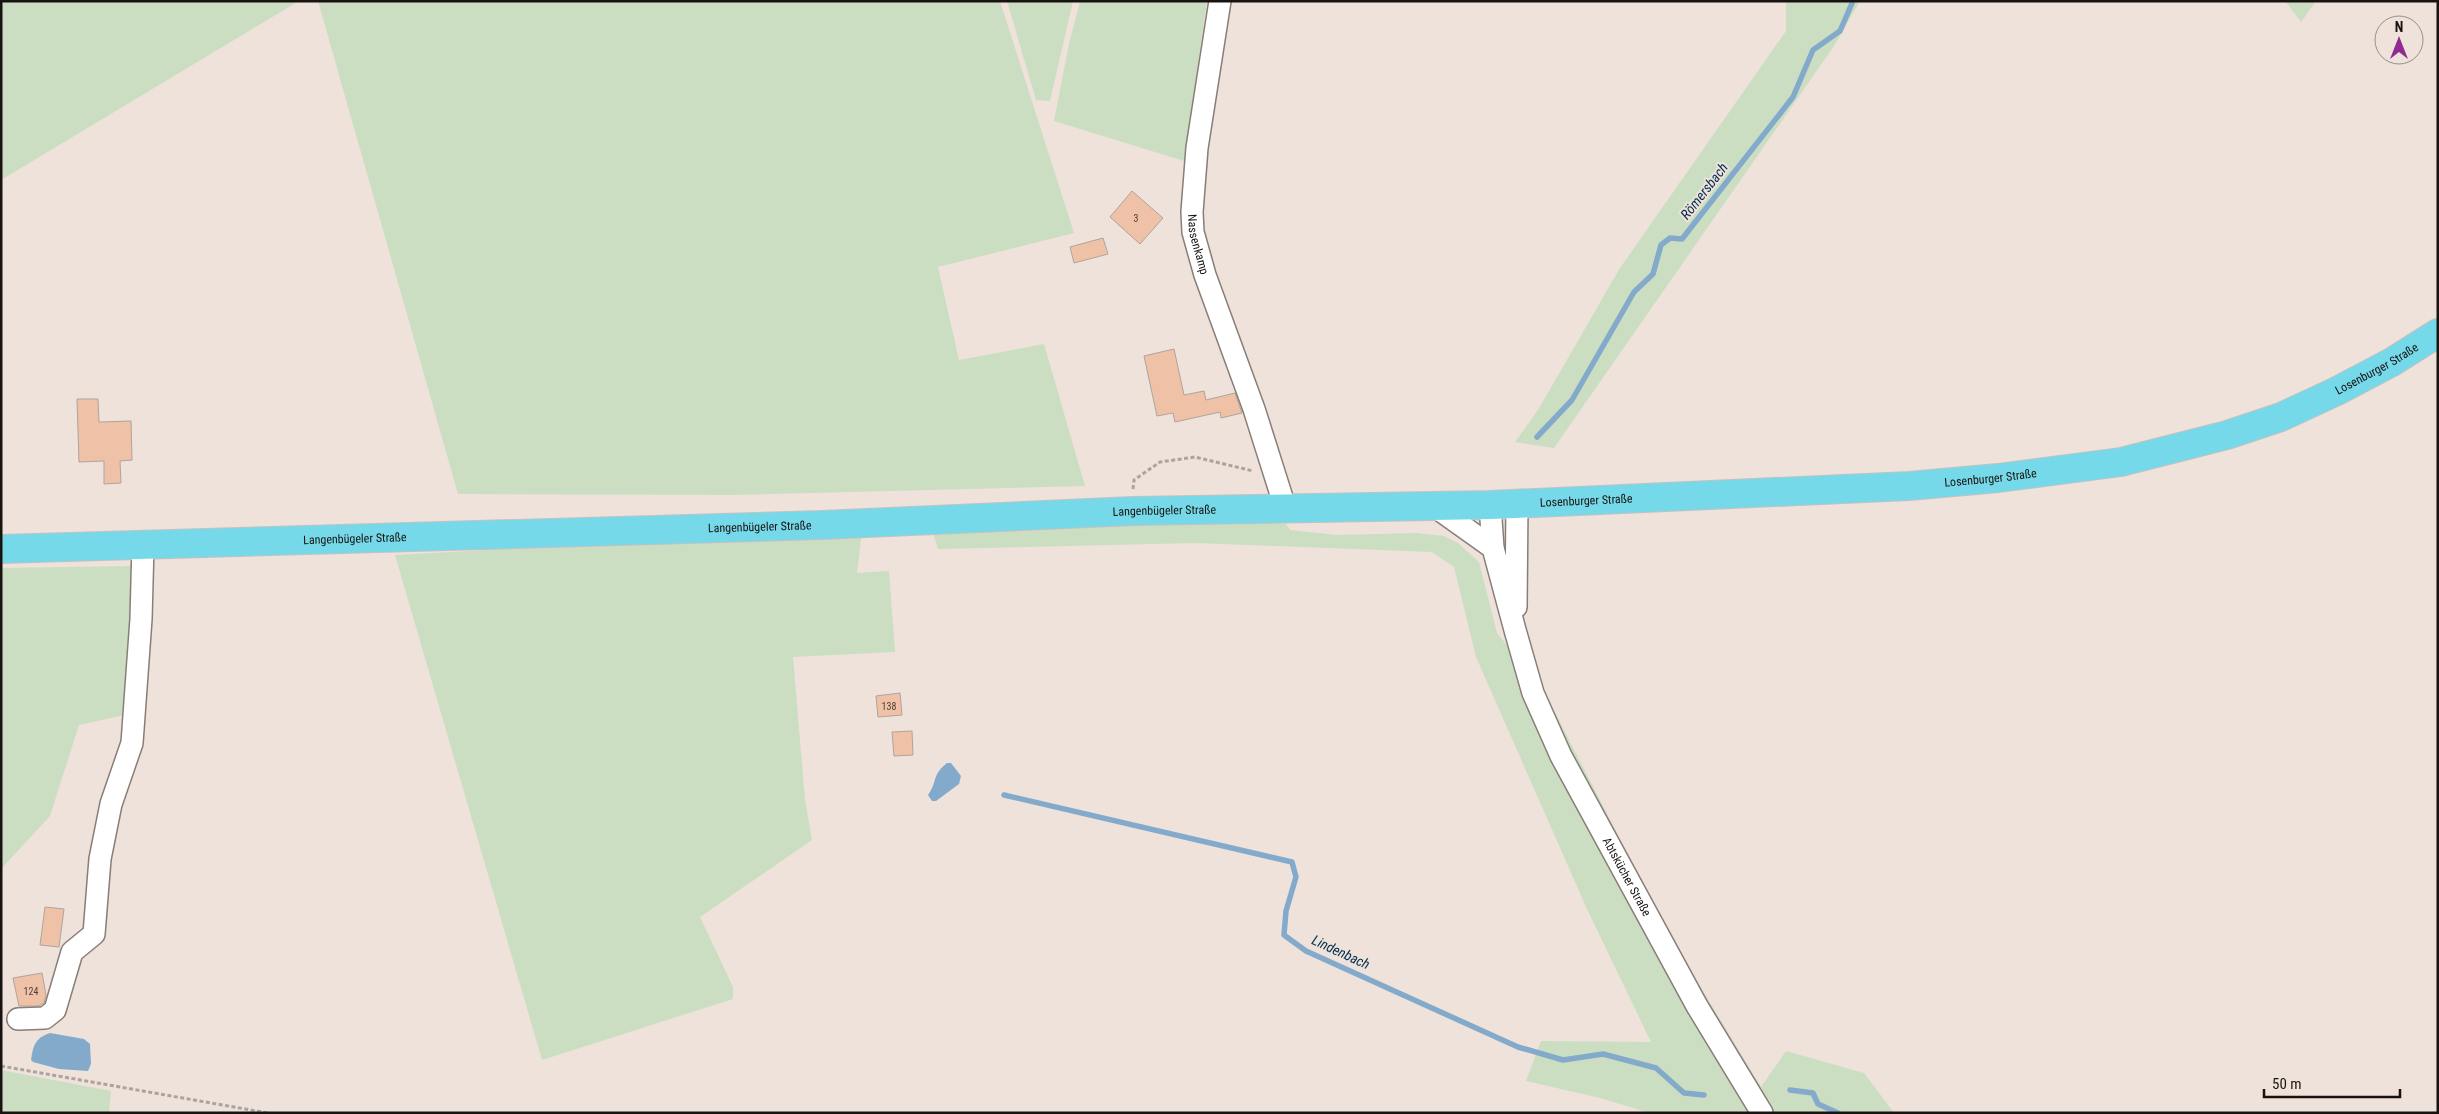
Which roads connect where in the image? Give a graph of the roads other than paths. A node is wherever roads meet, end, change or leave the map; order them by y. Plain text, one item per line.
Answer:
1 (1220, 1) edge
2 (2438, 333) edge
3 (1516, 504) junction
4 (1490, 505) junction
5 (1434, 506) junction
6 (1285, 507) junction
7 (143, 545) junction
8 (1493, 548) junction
9 (1, 549) edge
10 (1515, 630) junction
11 (18, 1020) dead end
12 (1762, 1113) edge

1 - 6 street, Nassenkamp
2 - 3 main road, Losenburger Straße
3 - 4 main road, Langenbügeler Straße
3 - 10 street, Abtskücher Straße
4 - 5 main road, Langenbügeler Straße
4 - 8 street, Abtskücher Straße
5 - 6 main road, Langenbügeler Straße
5 - 8 street
6 - 7 main road, Langenbügeler Straße
7 - 9 main road, Langenbügeler Straße
7 - 11 street
8 - 10 street, Abtskücher Straße
10 - 12 street, Abtskücher Straße

